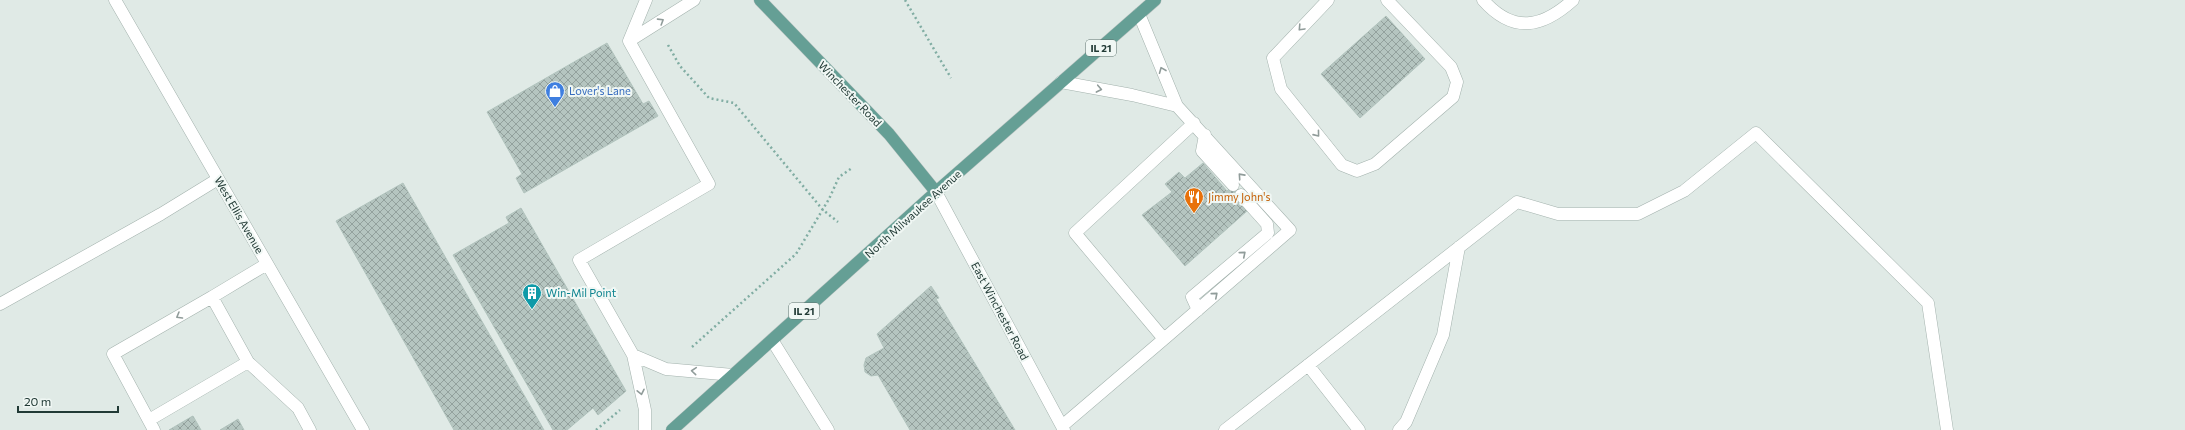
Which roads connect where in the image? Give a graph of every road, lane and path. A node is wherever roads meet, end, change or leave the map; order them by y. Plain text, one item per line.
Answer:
1 (115, 0) edge
2 (646, 0) edge
3 (694, 0) edge
4 (760, 0) edge
5 (905, 0) edge
6 (1155, 0) edge
7 (1328, 0) edge
8 (1387, 0) edge
9 (1483, 0) edge
10 (1573, 0) edge
11 (1139, 14) junction
12 (656, 24) junction
13 (629, 41) junction
14 (951, 78) dead end
15 (1061, 82) junction
16 (1177, 106) junction
17 (1194, 123) junction
18 (1205, 135) junction
19 (852, 168) dead end
20 (218, 179) junction
21 (936, 192) junction
22 (822, 210) junction
23 (838, 222) dead end
24 (1459, 247) junction
25 (267, 264) junction
26 (212, 297) junction
27 (0, 304) edge
28 (1198, 310) junction
29 (1164, 339) junction
30 (772, 340) junction
31 (633, 354) junction
32 (248, 362) junction
33 (1308, 365) junction
34 (666, 369) junction
35 (733, 375) junction
36 (641, 392) junction
37 (151, 425) edge
38 (1063, 428) edge
39 (310, 430) edge
40 (363, 430) edge
41 (596, 430) edge
42 (645, 430) edge
43 (672, 430) edge
44 (828, 430) edge
45 (1225, 430) edge
46 (1359, 430) edge
47 (1400, 430) edge
48 (1947, 430) edge

1 - 20 street, West Ellis Avenue
2 - 13 street
12 -> 3 street
4 - 21 main road, Winchester Road
5 - 14 path
6 - 11 main road, North Milwaukee Avenue / IL 21
7 -> 8 street
9 - 10 street
11 - 15 main road, North Milwaukee Avenue / IL 21
16 -> 11 street
12 - 13 street
12 - 22 path
13 - 31 street
15 -> 16 street
15 - 21 main road, North Milwaukee Avenue / IL 21
16 - 17 street
17 - 18 street
17 - 29 street
28 -> 18 street
28 -> 18 street
19 - 22 path
20 - 25 street, West Ellis Avenue
20 - 27 street
21 - 30 main road, North Milwaukee Avenue / IL 21
21 - 38 street, East Winchester Road
22 - 23 path
22 - 34 path
24 - 33 street
24 - 47 street
24 - 48 street
25 - 26 street
25 - 40 street, West Ellis Avenue
26 - 32 street
26 -> 37 street
28 - 29 street
29 - 38 street
30 - 35 main road, North Milwaukee Avenue / IL 21
30 - 44 street
31 - 34 street
31 - 36 street
32 - 37 street
32 - 39 street
33 - 45 street
33 - 46 street
35 -> 34 street
35 - 43 main road, North Milwaukee Avenue / IL 21
36 - 41 path
36 -> 42 street

